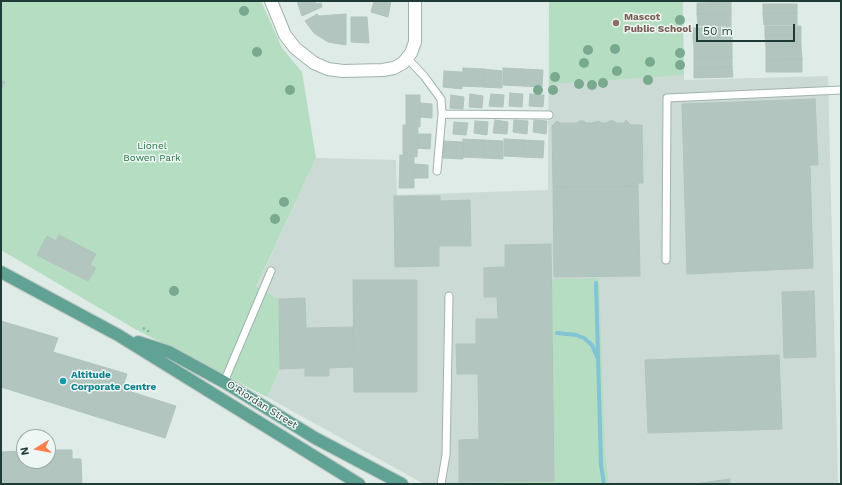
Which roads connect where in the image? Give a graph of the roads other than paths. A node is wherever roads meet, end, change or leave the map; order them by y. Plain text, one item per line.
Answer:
1 (271, 1) edge
2 (415, 1) edge
3 (407, 58) junction
4 (841, 90) edge
5 (442, 114) junction
6 (549, 115) dead end
7 (437, 171) dead end
8 (666, 260) dead end
9 (271, 271) dead end
10 (1, 272) edge
11 (449, 296) dead end
12 (118, 335) junction
13 (224, 382) junction
14 (359, 484) edge
15 (402, 484) edge
16 (441, 484) edge

1 - 3 street
2 - 3 street
3 - 5 lane
4 - 8 lane
5 - 6 lane
5 - 7 lane
9 - 13 lane
10 - 12 main road, O'Riordan Street
11 - 16 lane
12 - 13 main road, O'Riordan Street
12 - 14 main road, O'Riordan Street
13 - 15 main road, O'Riordan Street

